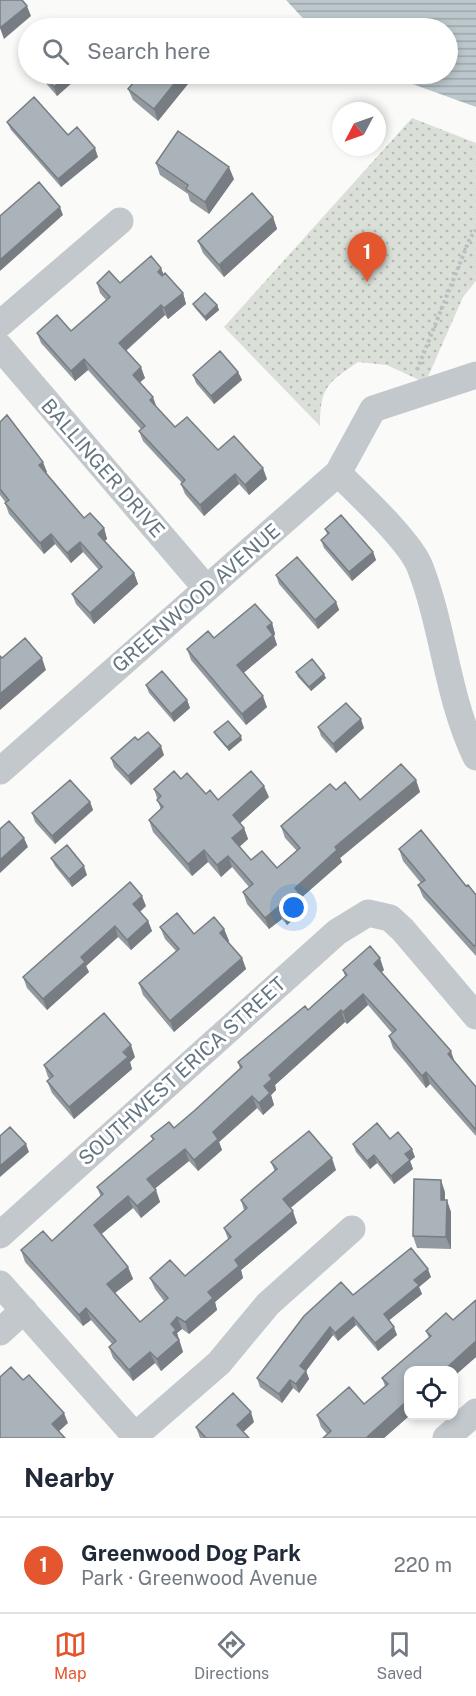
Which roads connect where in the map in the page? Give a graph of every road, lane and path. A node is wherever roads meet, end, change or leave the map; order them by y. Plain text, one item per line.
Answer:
1 (120, 221) dead end
2 (476, 230) edge
3 (0, 324) edge
4 (0, 347) edge
5 (476, 375) edge
6 (434, 387) junction
7 (338, 473) junction
8 (206, 588) junction
9 (476, 757) edge
10 (0, 771) edge
11 (476, 1016) edge
12 (352, 1229) dead end
13 (0, 1235) edge
14 (0, 1284) edge
15 (24, 1310) junction
16 (0, 1332) edge
17 (476, 1412) edge
18 (136, 1437) edge
19 (446, 1438) edge

1 - 3 street
2 - 6 path
4 - 8 street, BALLINGER DRIVE
5 - 6 street
6 - 7 street, GREENWOOD AVENUE
7 - 8 street, GREENWOOD AVENUE
7 - 9 street
8 - 10 street, GREENWOOD AVENUE
11 - 13 street, SOUTHWEST ERICA STREET
12 - 18 street
14 - 15 street
15 - 16 street
15 - 18 street
17 - 19 street

